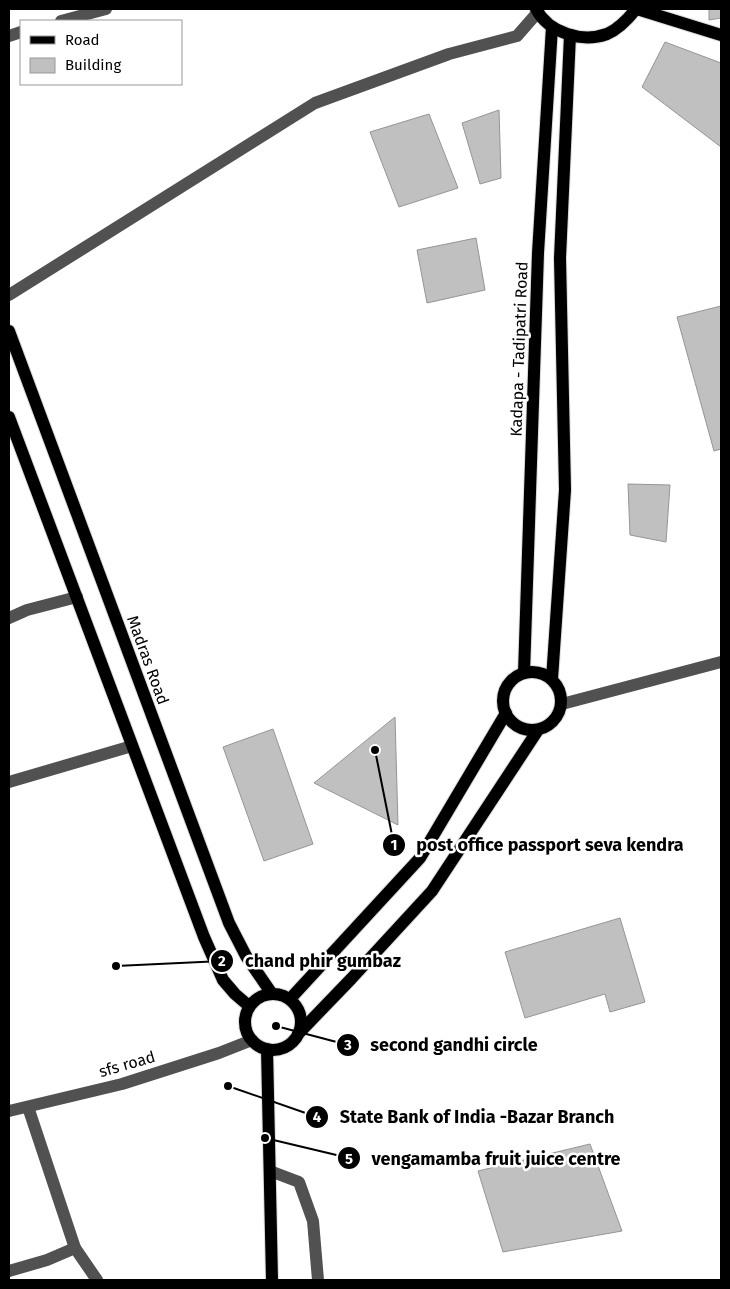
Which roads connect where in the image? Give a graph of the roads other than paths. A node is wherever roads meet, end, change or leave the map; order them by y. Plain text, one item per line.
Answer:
1 (106, 9) edge
2 (636, 9) edge
3 (537, 10) edge
4 (64, 20) edge
5 (552, 27) junction
6 (570, 35) junction
7 (721, 35) edge
8 (9, 295) edge
9 (9, 331) edge
10 (9, 418) edge
11 (77, 597) junction
12 (9, 618) edge
13 (721, 662) edge
14 (524, 673) junction
15 (552, 679) junction
16 (565, 703) junction
17 (506, 713) junction
18 (538, 730) junction
19 (132, 746) junction
20 (9, 782) edge
21 (272, 994) junction
22 (290, 1000) junction
23 (249, 1006) junction
24 (298, 1034) junction
25 (252, 1040) junction
26 (267, 1049) junction
27 (28, 1106) junction
28 (9, 1112) edge
29 (270, 1171) junction
30 (75, 1248) junction
31 (9, 1271) edge
32 (97, 1280) edge
33 (272, 1280) edge
34 (318, 1280) edge

1 - 4 street
2 - 6 main road
2 - 7 main road
3 - 5 main road
3 - 8 street
5 - 6 main road
5 - 14 main road, Kadapa - Tadipatri Road
6 - 15 main road
9 - 21 main road, Madras Road
10 - 11 main road
11 - 12 street
11 - 19 main road
13 - 16 street
14 - 15 main road
14 - 17 main road
15 - 16 main road
16 - 18 main road
17 - 18 main road
17 - 22 main road
18 - 24 main road
19 - 20 street
19 - 23 main road
21 - 22 main road
21 - 23 main road
22 - 24 main road
23 - 25 main road
24 - 26 main road
25 - 26 main road
25 - 27 street, sfs road
26 - 29 main road
27 - 28 street, sfs road
27 - 30 street
29 - 33 main road
29 - 34 street
30 - 31 street
30 - 32 street

